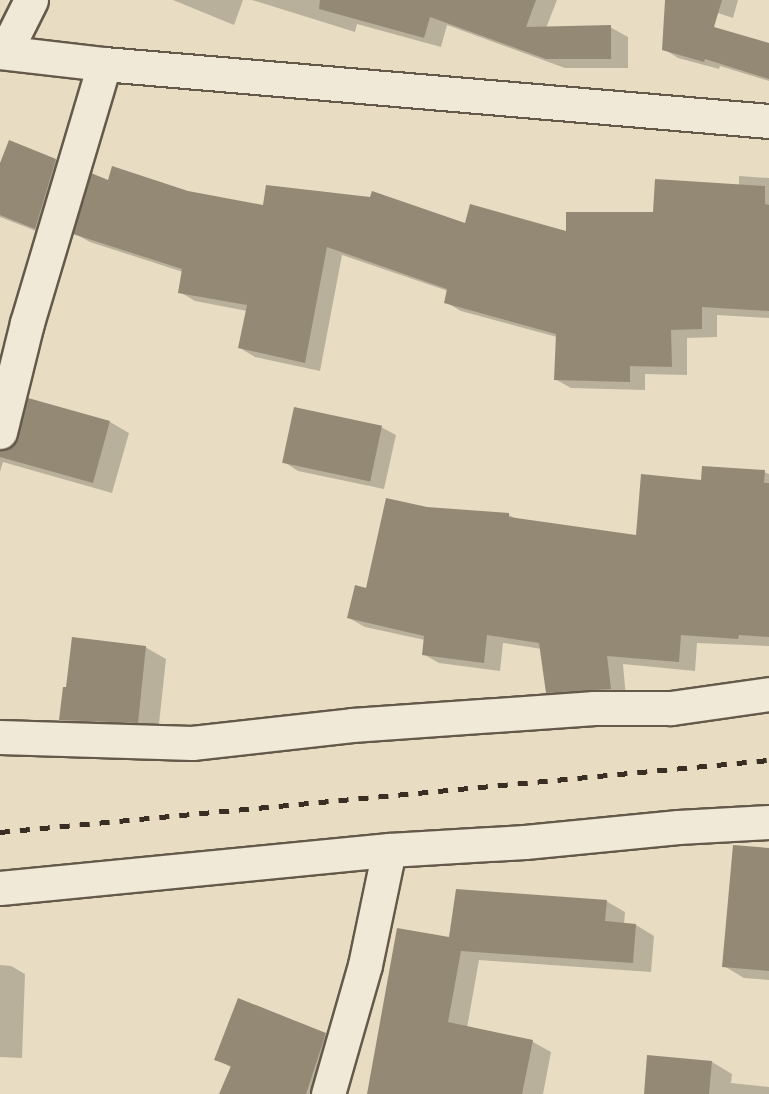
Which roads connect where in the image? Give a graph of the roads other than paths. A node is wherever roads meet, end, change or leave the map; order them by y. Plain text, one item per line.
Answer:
1 (32, 0) edge
2 (2, 52) edge
3 (104, 64) junction
4 (769, 121) edge
5 (0, 432) edge
6 (769, 694) edge
7 (0, 737) edge
8 (769, 822) edge
9 (389, 850) junction
10 (0, 888) edge
11 (328, 1094) edge

1 - 2 street
2 - 3 street
3 - 4 street
3 - 5 street
6 - 7 street
8 - 9 street
9 - 10 street
9 - 11 street

